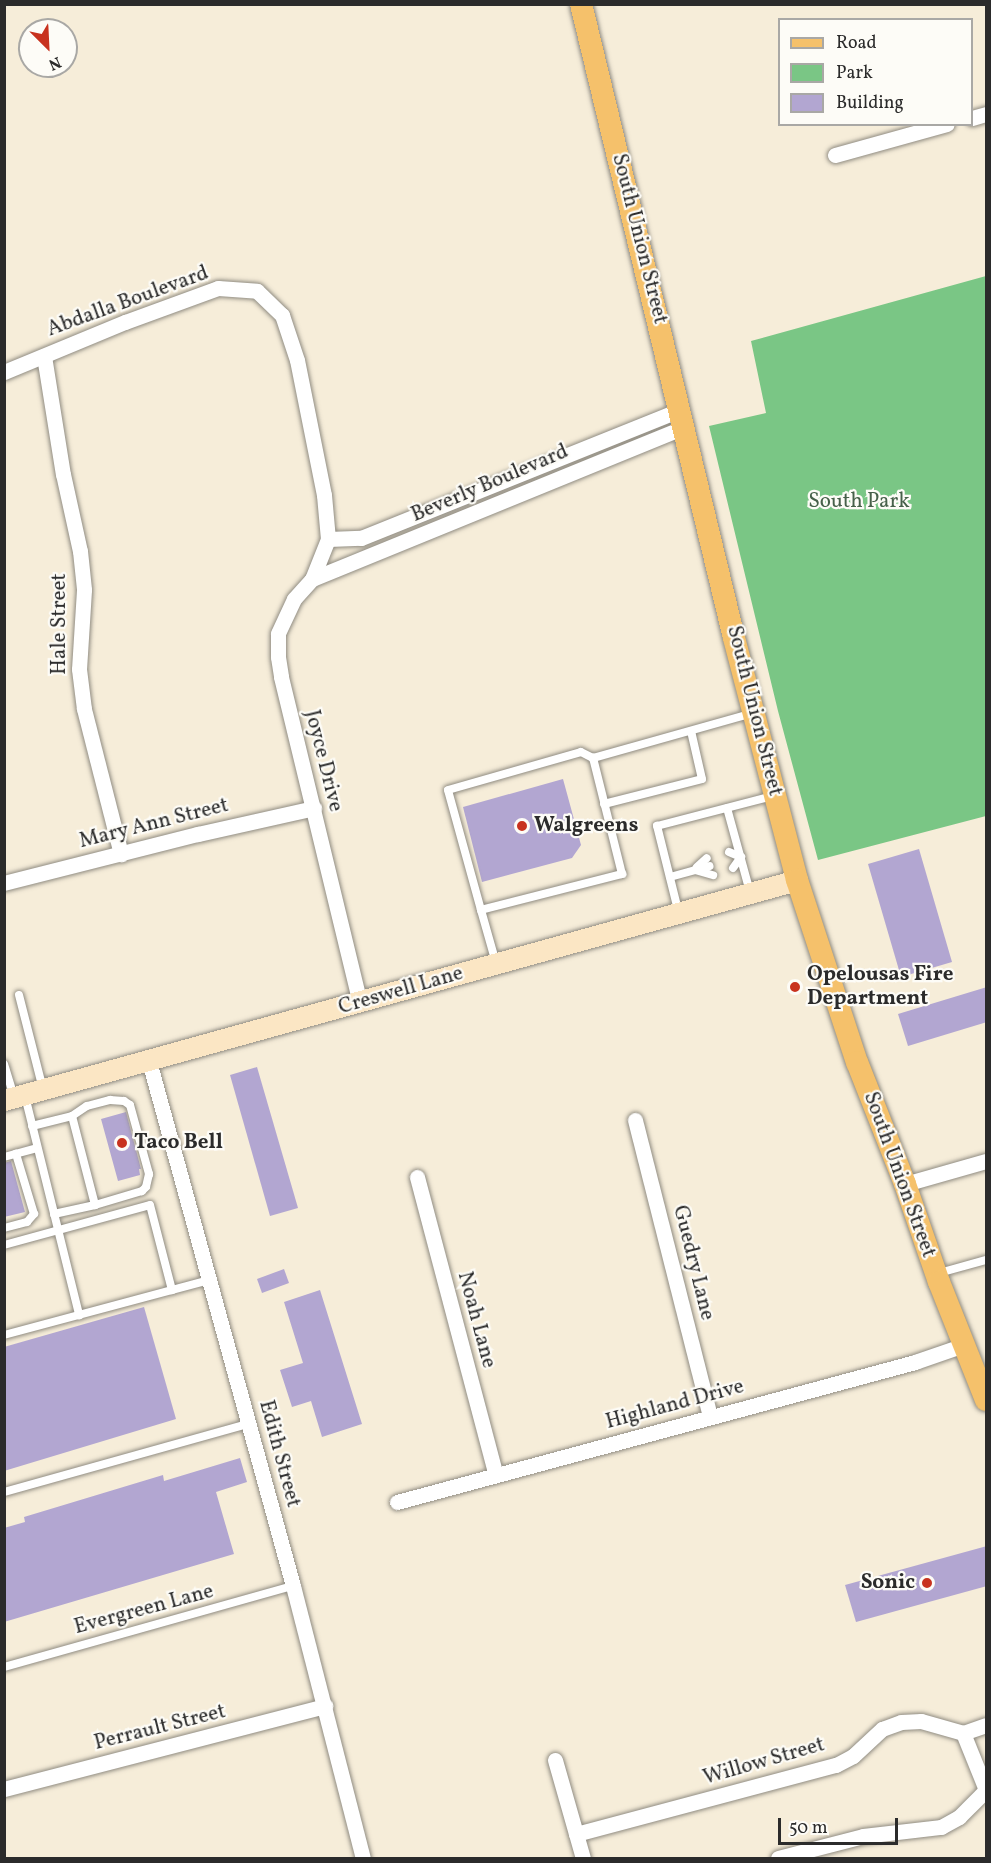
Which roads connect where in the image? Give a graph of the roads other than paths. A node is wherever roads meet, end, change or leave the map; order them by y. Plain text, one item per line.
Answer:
1 (581, 4) edge
2 (940, 126) edge
3 (835, 155) dead end
4 (44, 356) junction
5 (4, 372) edge
6 (682, 418) junction
7 (361, 538) junction
8 (328, 540) junction
9 (370, 557) junction
10 (312, 579) junction
11 (754, 713) junction
12 (691, 730) junction
13 (593, 758) junction
14 (775, 795) junction
15 (604, 804) junction
16 (314, 808) junction
17 (727, 808) junction
18 (121, 854) junction
19 (729, 856) dead end
20 (741, 857) junction
21 (709, 862) dead end
22 (733, 868) dead end
23 (694, 870) junction
24 (713, 875) dead end
25 (670, 877) junction
26 (797, 880) junction
27 (4, 883) edge
28 (750, 893) junction
29 (481, 910) junction
30 (679, 913) junction
31 (495, 963) junction
32 (18, 995) dead end
33 (360, 1003) junction
34 (149, 1061) junction
35 (4, 1064) edge
36 (21, 1096) edge
37 (72, 1116) junction
38 (635, 1120) dead end
39 (32, 1126) junction
40 (37, 1148) junction
41 (16, 1154) junction
42 (4, 1157) edge
43 (987, 1161) edge
44 (417, 1177) dead end
45 (905, 1184) junction
46 (95, 1205) junction
47 (54, 1215) junction
48 (4, 1228) edge
49 (58, 1230) junction
50 (4, 1245) edge
51 (987, 1260) edge
52 (936, 1274) junction
53 (210, 1280) junction
54 (172, 1290) junction
55 (79, 1315) junction
56 (4, 1335) edge
57 (964, 1345) junction
58 (984, 1388) edge
59 (710, 1417) junction
60 (249, 1424) junction
61 (496, 1475) junction
62 (4, 1492) edge
63 (396, 1502) dead end
64 (293, 1586) junction
65 (4, 1667) edge
66 (325, 1706) junction
67 (987, 1725) edge
68 (963, 1733) junction
69 (555, 1760) dead end
70 (4, 1789) edge
71 (987, 1790) edge
72 (576, 1834) junction
73 (363, 1858) edge
74 (583, 1858) edge
75 (778, 1858) edge

1 - 6 main road, South Union Street
2 - 3 street
4 - 5 street, Abdalla Boulevard
4 - 8 street, Abdalla Boulevard
4 - 18 street, Hale Street
6 - 7 street, Beverly Boulevard
6 - 9 street, Beverly Boulevard
6 - 11 main road, South Union Street
7 - 8 street, Beverly Boulevard
7 - 9 street
8 - 10 street, Joyce Drive
9 - 10 street, Beverly Boulevard
10 - 16 street, Joyce Drive
11 - 12 lane
11 - 14 main road, South Union Street
12 - 13 lane
12 - 15 lane
13 - 15 lane
13 - 29 lane
14 - 17 lane
14 - 26 main road, South Union Street
15 - 29 lane
16 - 18 street, Mary Ann Street
16 - 33 street, Joyce Drive
17 - 20 lane
17 - 25 lane
18 - 27 street, Mary Ann Street
19 - 20 lane
20 - 22 lane
20 - 28 lane
21 - 23 lane
23 - 24 lane
23 - 25 lane
25 - 30 lane
26 - 28 main road, Creswell Lane
26 - 45 main road, South Union Street
28 - 30 main road, Creswell Lane
29 - 31 lane
30 - 31 main road, Creswell Lane
31 - 33 main road, Creswell Lane
32 - 36 lane
33 - 34 main road, Creswell Lane
34 - 36 main road, Creswell Lane
34 - 53 street, Edith Street
35 - 36 lane
36 - 39 lane
37 - 39 lane
37 - 46 lane
37 - 46 lane
38 - 59 street, Guedry Lane
39 - 40 lane
40 - 41 lane
40 - 47 lane
41 - 42 lane
41 - 48 lane
43 - 45 street
44 - 61 street, Noah Lane
45 - 52 main road, South Union Street
46 - 47 lane
47 - 49 lane
49 - 50 lane
49 - 54 lane
49 - 55 lane
51 - 52 lane
52 - 57 main road, South Union Street
53 - 54 lane
53 - 60 street, Edith Street
54 - 55 lane
55 - 56 lane
57 - 58 main road, South Union Street
57 - 59 street, Highland Drive
59 - 61 street, Highland Drive
60 - 62 lane
60 - 64 street, Edith Street
61 - 63 street, Highland Drive
64 - 65 lane, Evergreen Lane
64 - 66 street, Edith Street
66 - 70 street, Perrault Street
66 - 73 street, Edith Street
67 - 68 street
68 - 71 street
68 - 72 street, Willow Street
69 - 72 street
71 - 75 street
72 - 74 street

